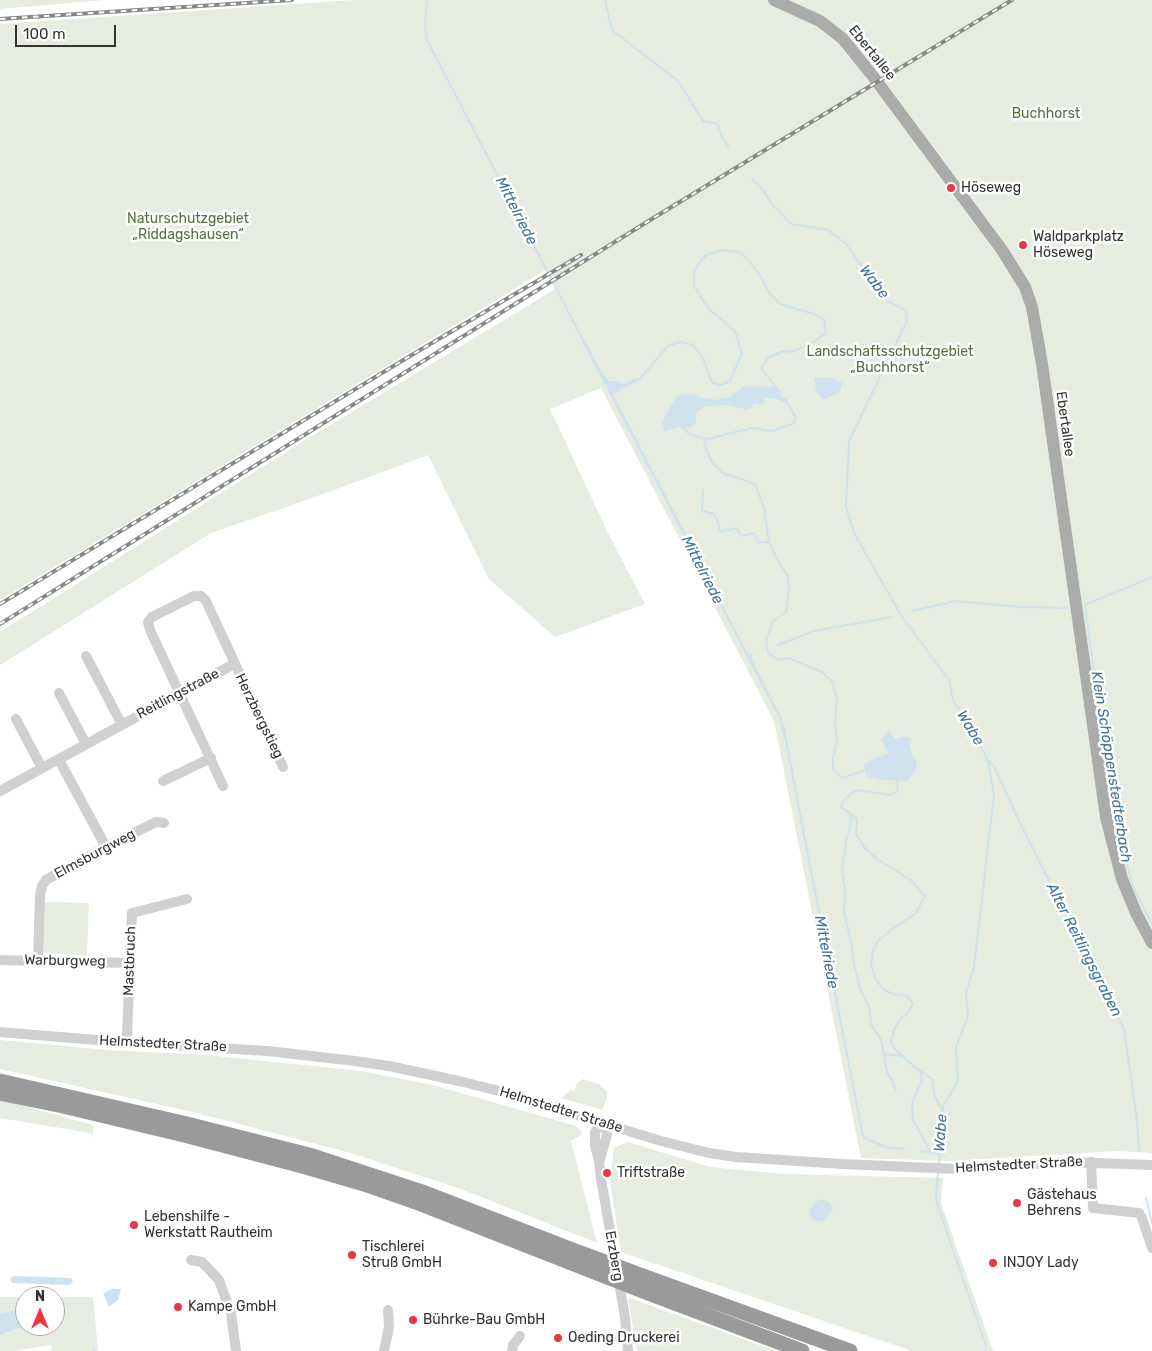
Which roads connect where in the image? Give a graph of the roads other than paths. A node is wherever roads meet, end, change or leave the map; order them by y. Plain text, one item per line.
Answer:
1 (774, 0) edge
2 (86, 656) dead end
3 (234, 664) junction
4 (59, 693) dead end
5 (179, 693) junction
6 (16, 719) dead end
7 (122, 725) junction
8 (86, 744) junction
9 (211, 758) junction
10 (59, 760) junction
11 (283, 767) dead end
12 (42, 768) junction
13 (163, 781) dead end
14 (223, 786) dead end
15 (0, 790) edge
16 (164, 824) dead end
17 (106, 847) junction
18 (187, 899) dead end
19 (1152, 943) edge
20 (0, 960) edge
21 (38, 960) junction
22 (129, 963) junction
23 (0, 1026) edge
24 (0, 1032) edge
25 (32, 1034) junction
26 (127, 1035) dead end
27 (0, 1081) edge
28 (0, 1093) edge
29 (604, 1123) junction
30 (1091, 1162) junction
31 (1152, 1165) edge
32 (1152, 1248) edge
33 (570, 1255) junction
34 (191, 1260) dead end
35 (388, 1310) dead end
36 (520, 1336) dead end
37 (236, 1351) edge
38 (384, 1351) edge
39 (512, 1351) edge
40 (628, 1351) edge
41 (802, 1351) edge
42 (850, 1351) edge

1 - 19 main road, Ebertallee
2 - 7 street, Reitlingstraße
3 - 5 street, Reitlingstraße
3 - 5 street, Herzbergstieg
3 - 11 street, Herzbergstieg
4 - 8 street
5 - 7 street, Reitlingstraße
5 - 9 street
6 - 12 street
7 - 8 street, Reitlingstraße
8 - 10 street, Reitlingstraße
9 - 13 street
9 - 14 street
10 - 12 street, Reitlingstraße
10 - 17 street
12 - 15 street, Reitlingstraße
16 - 17 street, Elmsburgweg
17 - 21 street, Elmsburgweg
18 - 22 street, Mastbruch
20 - 21 street, Warburgweg
21 - 22 street, Warburgweg
22 - 26 street, Mastbruch
23 - 25 street, Helmstedter Straße
24 - 25 street, Helmstedter Straße
25 - 29 street, Helmstedter Straße
27 - 33 highway
28 - 33 highway
29 - 30 street, Helmstedter Straße
29 - 40 street, Erzberg
30 - 31 street, Helmstedter Straße
30 - 32 street, Helmstedter Straße
33 - 41 highway, bridge
33 - 42 highway, bridge
34 - 37 street
35 - 38 street
36 - 39 street

